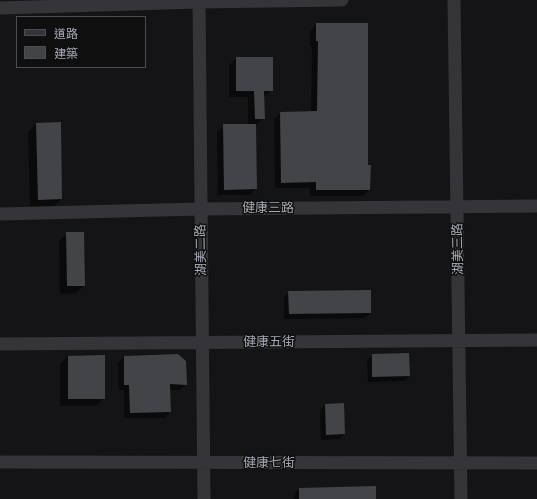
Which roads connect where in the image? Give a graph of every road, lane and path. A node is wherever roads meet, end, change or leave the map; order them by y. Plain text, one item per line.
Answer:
1 (342, 0) edge
2 (454, 0) edge
3 (199, 1) edge
4 (0, 8) edge
5 (458, 206) junction
6 (537, 206) edge
7 (201, 209) junction
8 (0, 214) edge
9 (537, 340) edge
10 (459, 341) junction
11 (203, 342) junction
12 (0, 344) edge
13 (0, 462) edge
14 (461, 462) junction
15 (204, 463) junction
16 (537, 463) edge
17 (204, 499) edge
18 (461, 499) edge

1 - 3 street
2 - 5 street, 湖美三路
3 - 4 street
3 - 7 street, 湖美二路
5 - 6 street, 健康三路
5 - 7 street, 健康三路
5 - 10 street, 湖美三路
7 - 8 street, 健康三路
7 - 11 street, 湖美二路
9 - 10 street, 健康五街
10 - 11 street, 健康五街
10 - 14 street, 湖美三路
11 - 12 street, 健康五街
11 - 15 street, 湖美二路
13 - 15 street, 健康七街
14 - 15 street, 健康七街
14 - 16 street, 健康七街
14 - 18 street, 湖美三路
15 - 17 street, 湖美二路

